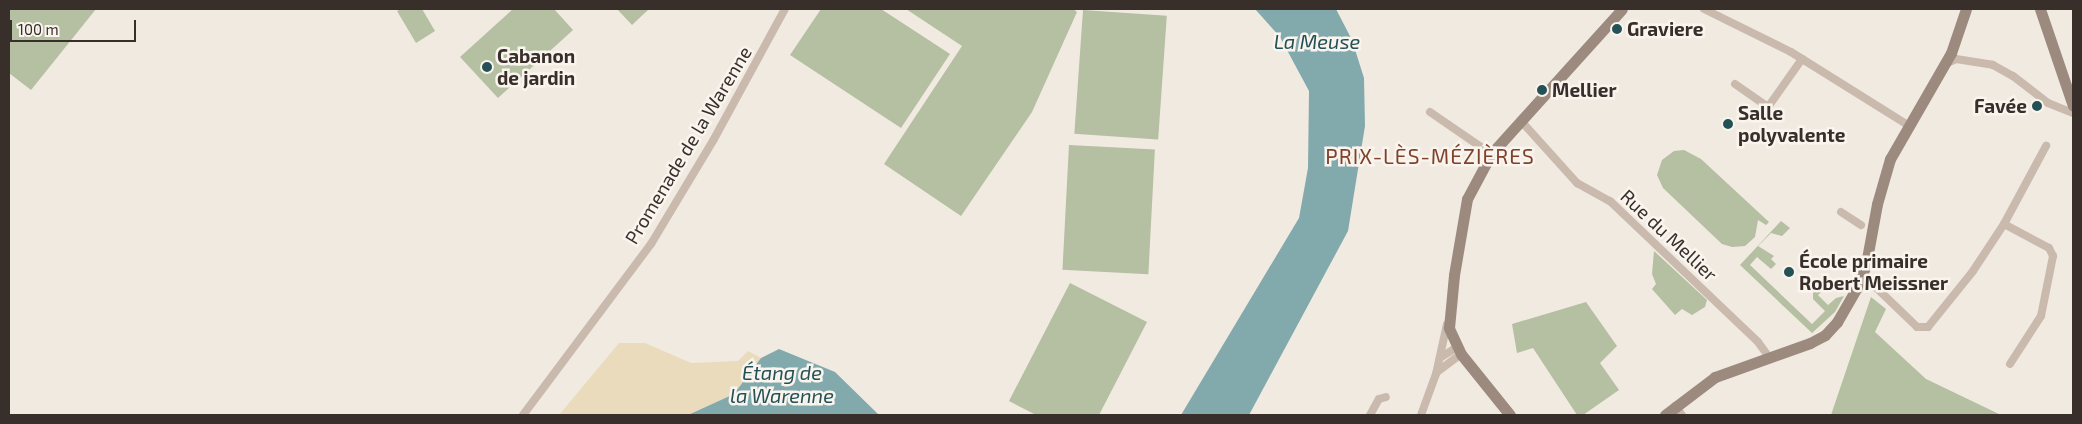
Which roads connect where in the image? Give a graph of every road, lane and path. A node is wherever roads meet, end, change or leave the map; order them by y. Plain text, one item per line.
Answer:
1 (785, 9) edge
2 (1622, 9) edge
3 (1704, 9) edge
4 (1966, 9) edge
5 (2040, 9) edge
6 (1802, 59) junction
7 (1943, 65) junction
8 (1735, 84) dead end
9 (2073, 106) edge
10 (1430, 112) dead end
11 (2073, 113) edge
12 (1521, 121) junction
13 (1908, 125) junction
14 (2046, 146) dead end
15 (1491, 154) junction
16 (1841, 212) dead end
17 (2004, 224) junction
18 (1861, 225) dead end
19 (1862, 274) junction
20 (1448, 321) junction
21 (1457, 348) junction
22 (1769, 357) junction
23 (1440, 358) junction
24 (2010, 364) dead end
25 (1436, 374) junction
26 (1386, 397) dead end
27 (1679, 411) edge
28 (523, 415) edge
29 (1370, 415) edge
30 (1421, 415) edge
31 (1510, 415) edge
32 (1665, 415) edge

1 - 28 street, Promenade de la Warenne
2 - 12 street
3 - 6 street
4 - 7 street
5 - 9 street
6 - 8 street
6 - 13 street
7 - 11 street
7 - 13 street
10 - 15 street
12 - 15 street
12 - 22 street, Rue du Mellier
13 - 19 street
14 - 17 street
15 - 20 street
16 - 18 street
17 - 19 street
17 - 24 street
19 - 22 street
20 - 21 street
20 - 23 street
21 - 23 street
21 - 25 street
21 - 31 street
22 - 27 street
23 - 25 street
25 - 30 street
26 - 29 street
27 - 32 street

